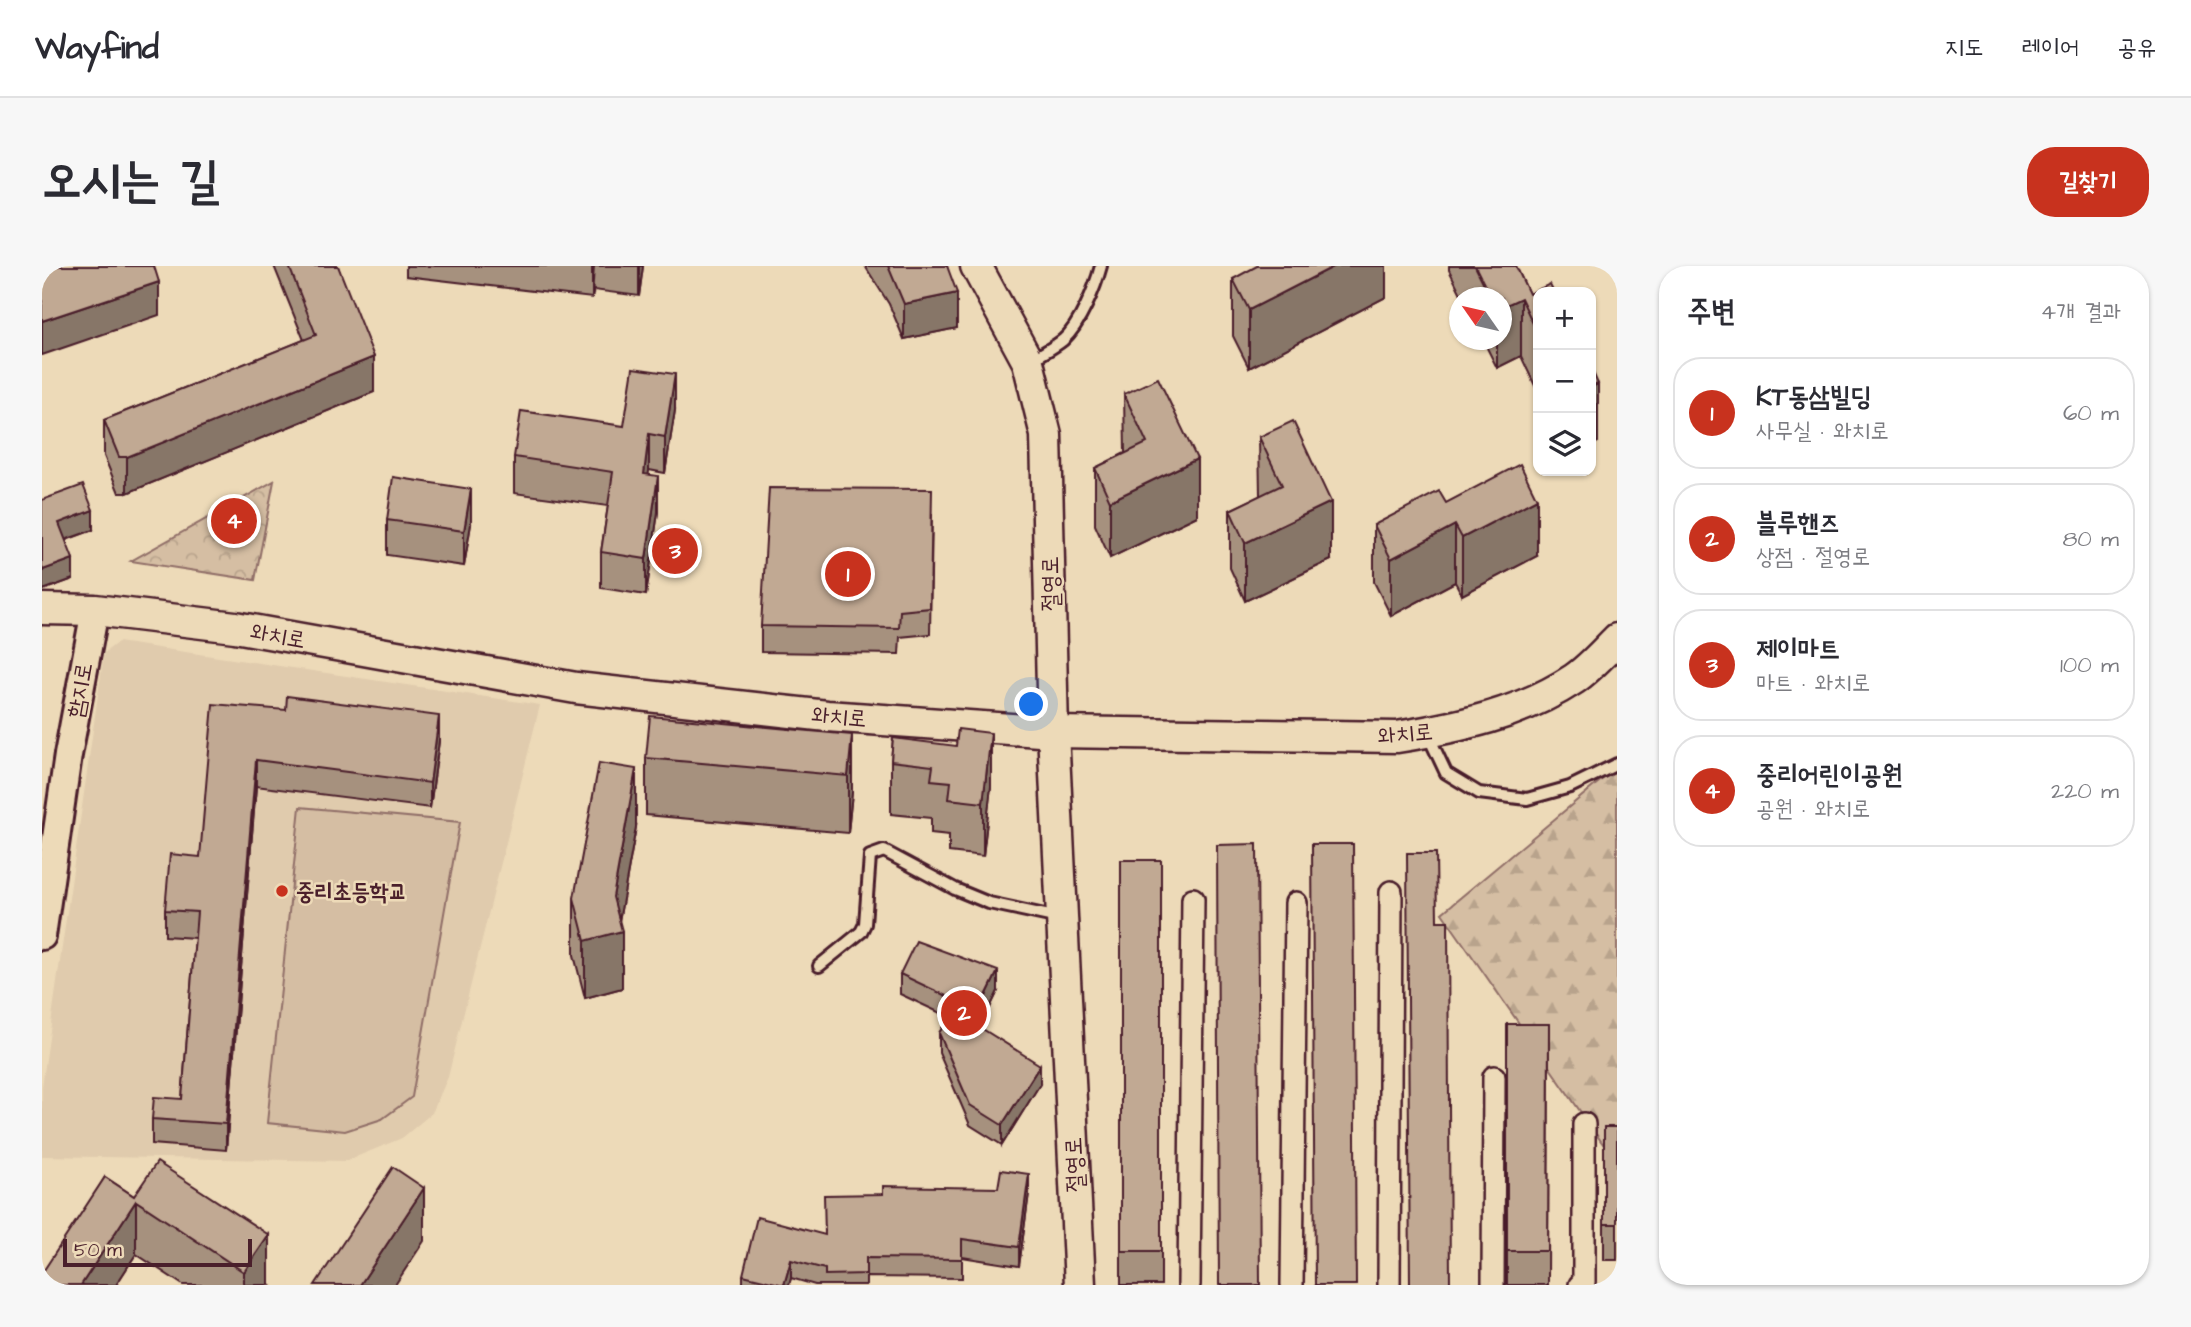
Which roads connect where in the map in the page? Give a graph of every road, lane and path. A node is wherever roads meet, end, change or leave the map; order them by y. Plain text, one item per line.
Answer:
1 (976, 266) edge
2 (1101, 266) edge
3 (1028, 362) junction
4 (42, 609) edge
5 (95, 610) junction
6 (1617, 639) edge
7 (1053, 732) junction
8 (1427, 732) junction
9 (1617, 764) edge
10 (1391, 892) dead end
11 (1194, 899) dead end
12 (1297, 903) dead end
13 (1062, 918) junction
14 (42, 936) edge
15 (819, 966) dead end
16 (1494, 1077) dead end
17 (1584, 1124) dead end
18 (1080, 1285) edge
19 (1189, 1285) edge
20 (1292, 1285) edge
21 (1389, 1285) edge
22 (1493, 1285) edge
23 (1580, 1285) edge

1 - 3 main road, 절영로
2 - 3 lane
3 - 7 main road, 절영로
4 - 5 main road, 와치로
5 - 7 main road, 와치로
5 - 14 street, 함지로
6 - 8 main road, 와치로
7 - 8 main road, 와치로
7 - 13 main road, 절영로
8 - 9 lane
10 - 21 street
11 - 19 street
12 - 20 street
13 - 15 lane
13 - 18 main road, 절영로
16 - 22 street
17 - 23 street

